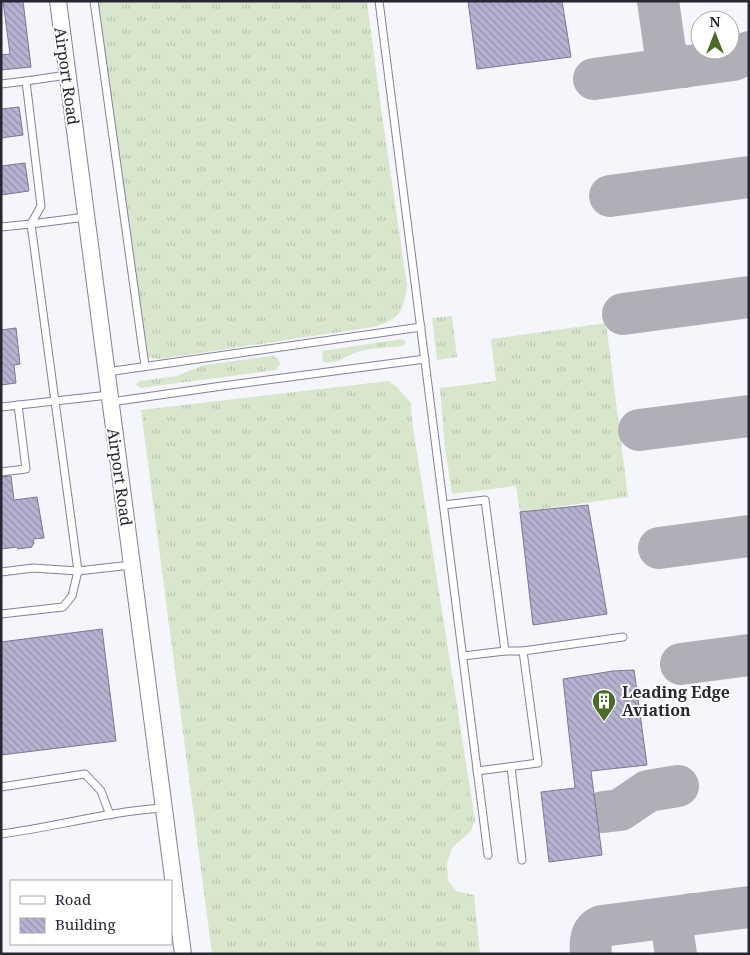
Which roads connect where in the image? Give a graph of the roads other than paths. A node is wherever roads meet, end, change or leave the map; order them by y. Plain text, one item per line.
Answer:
1 (58, 1) edge
2 (94, 1) edge
3 (379, 1) edge
4 (68, 75) junction
5 (26, 81) junction
6 (1, 84) edge
7 (86, 217) junction
8 (31, 224) junction
9 (1, 227) edge
10 (421, 327) junction
11 (425, 359) junction
12 (145, 366) junction
13 (106, 372) junction
14 (110, 398) junction
15 (55, 401) junction
16 (18, 405) junction
17 (1, 407) edge
18 (1, 472) edge
19 (444, 506) junction
20 (132, 565) junction
21 (78, 570) junction
22 (1, 572) edge
23 (1, 614) edge
24 (623, 637) dead end
25 (505, 651) junction
26 (523, 651) junction
27 (463, 656) junction
28 (510, 767) junction
29 (477, 771) junction
30 (1, 787) edge
31 (164, 808) junction
32 (110, 815) junction
33 (1, 834) edge
34 (488, 855) dead end
35 (522, 860) dead end
36 (183, 954) edge

1 - 4 street, Airport Road
2 - 12 lane
3 - 10 lane
4 - 5 lane
4 - 7 street, Airport Road
5 - 6 lane
5 - 8 lane
7 - 8 lane
7 - 13 street, Airport Road
8 - 9 lane
8 - 15 lane
10 - 11 lane
10 - 12 lane
11 - 14 lane
11 - 19 lane
12 - 13 lane
13 - 14 street, Airport Road
14 - 15 lane
14 - 20 street, Airport Road
15 - 16 lane
15 - 21 lane
16 - 17 lane
16 - 18 lane
19 - 25 lane
19 - 27 lane
20 - 21 lane
20 - 31 street, Airport Road
21 - 22 lane
21 - 23 lane
24 - 26 lane
25 - 26 lane
25 - 27 lane
26 - 28 lane
27 - 29 lane
28 - 29 lane
28 - 35 lane
29 - 34 lane
30 - 32 lane
31 - 32 lane
31 - 36 street, Airport Road
32 - 33 lane

